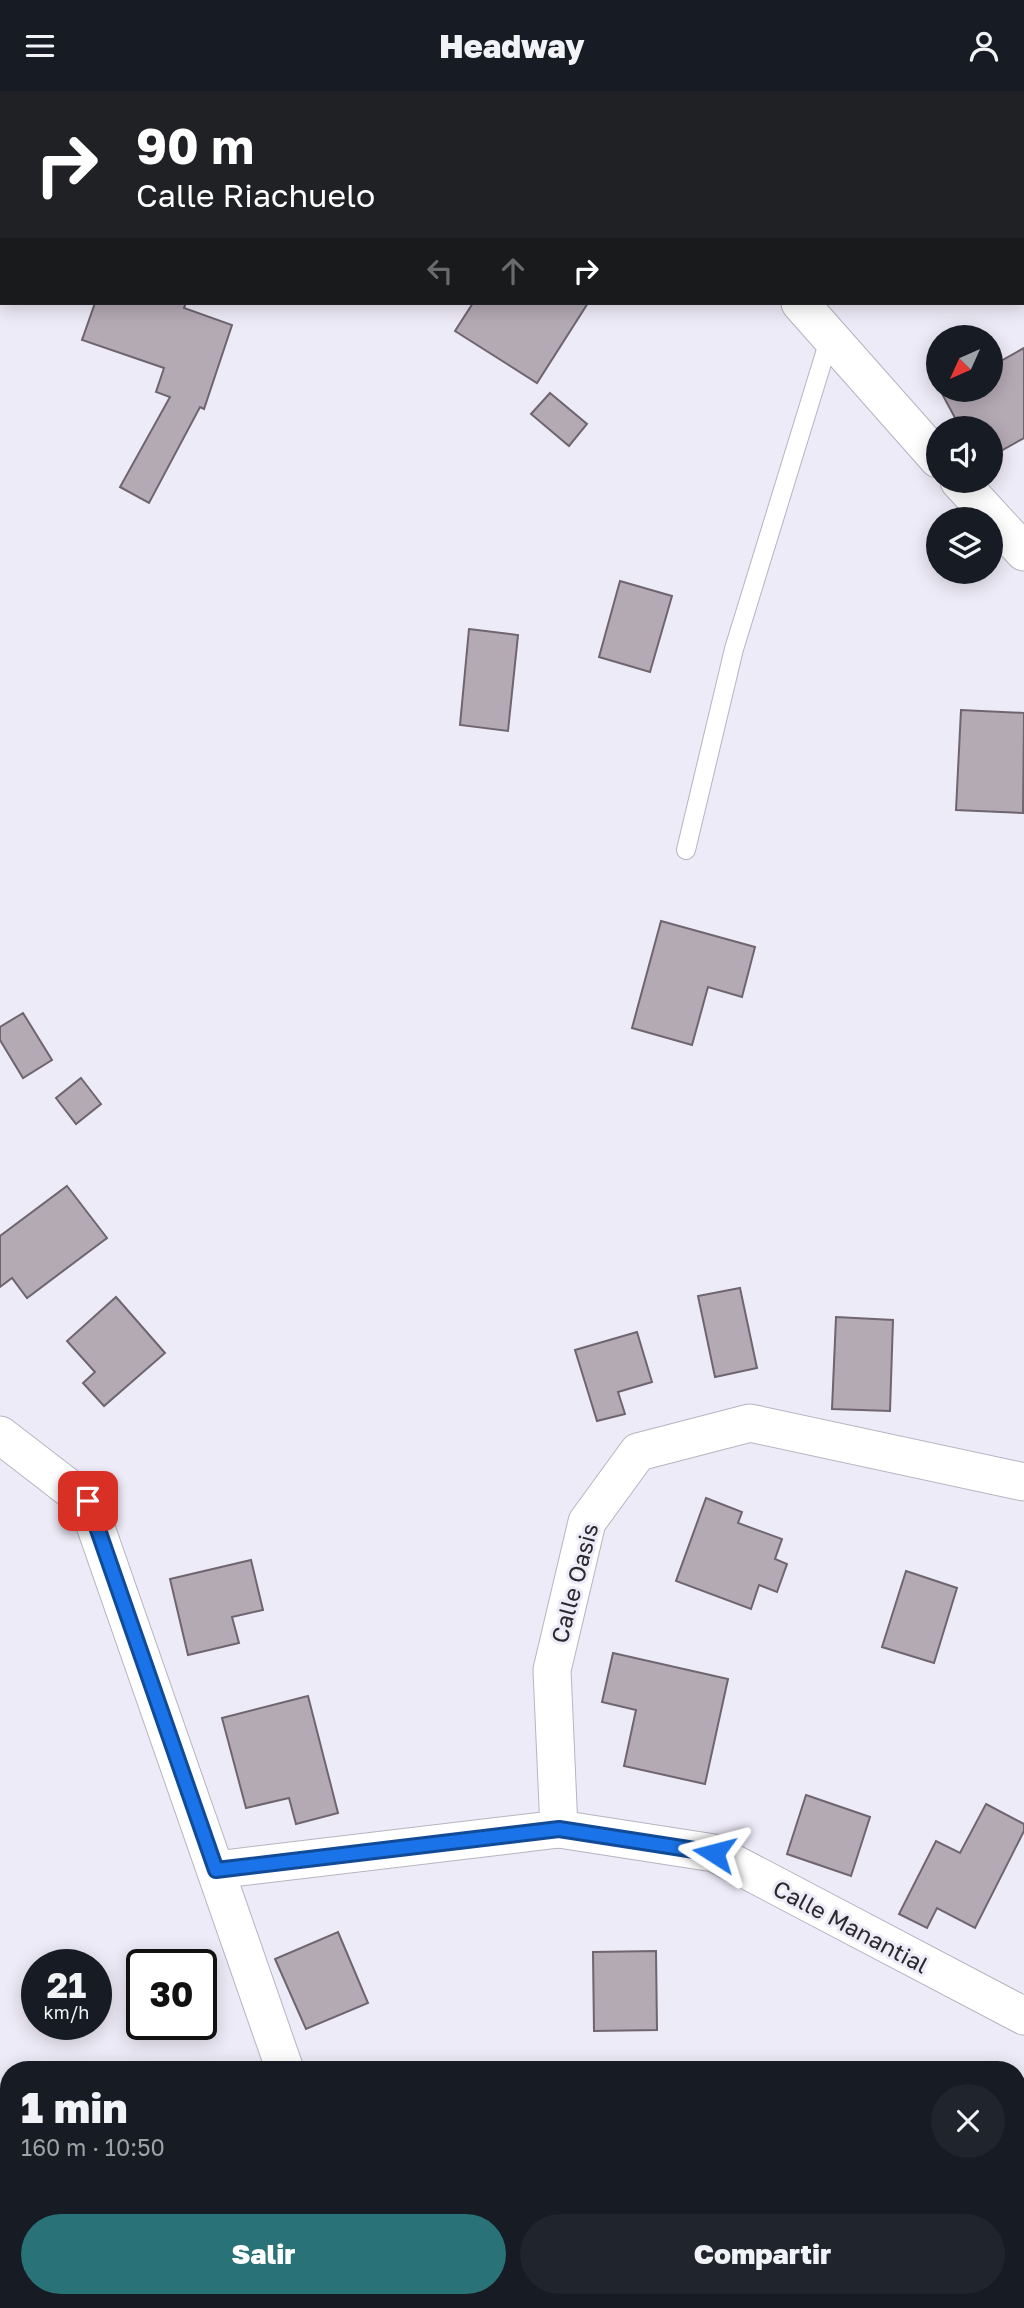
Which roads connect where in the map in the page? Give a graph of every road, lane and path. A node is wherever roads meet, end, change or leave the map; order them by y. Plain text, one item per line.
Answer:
1 (802, 305) edge
2 (830, 337) junction
3 (926, 445) edge
4 (970, 493) edge
5 (1024, 552) edge
6 (686, 850) dead end
7 (0, 1435) edge
8 (1024, 1482) edge
9 (559, 1829) junction
10 (216, 1870) junction
11 (1024, 2016) edge
12 (282, 2061) edge

1 - 2 street
2 - 3 street
2 - 6 lane
4 - 5 street
7 - 10 street
8 - 9 street, Calle Oasis
9 - 10 street, Calle Manantial
9 - 11 street, Calle Manantial
10 - 12 street

